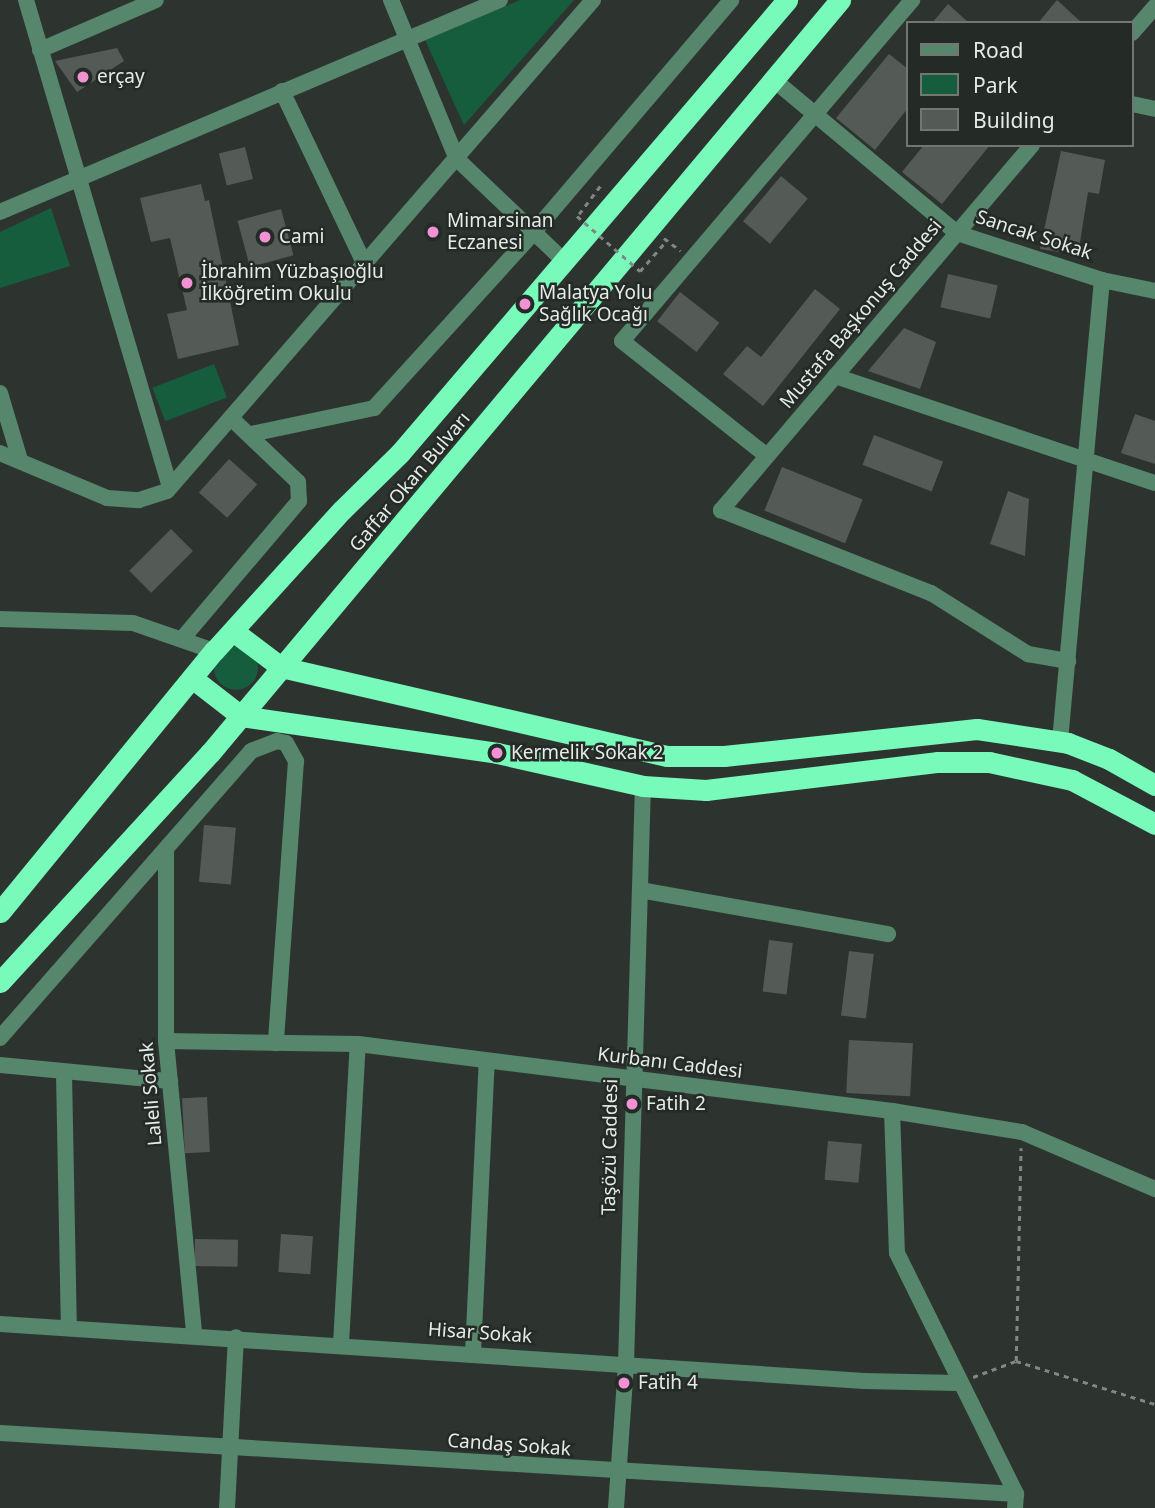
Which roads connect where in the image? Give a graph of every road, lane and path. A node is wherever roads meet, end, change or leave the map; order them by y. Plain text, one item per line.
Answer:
1 (26, 0) edge
2 (156, 0) edge
3 (391, 0) edge
4 (500, 0) edge
5 (593, 0) edge
6 (731, 0) edge
7 (788, 0) edge
8 (841, 0) edge
9 (912, 0) edge
10 (1155, 8) edge
11 (1134, 31) edge
12 (407, 39) junction
13 (40, 50) junction
14 (774, 80) junction
15 (282, 91) junction
16 (1134, 104) edge
17 (1155, 109) edge
18 (814, 116) junction
19 (1030, 147) edge
20 (457, 159) junction
21 (587, 169) junction
22 (78, 179) junction
23 (609, 190) junction
24 (0, 212) edge
25 (533, 233) junction
26 (957, 233) junction
27 (659, 234) junction
28 (692, 259) junction
29 (563, 260) junction
30 (365, 265) junction
31 (1102, 279) junction
32 (1155, 291) edge
33 (835, 376) junction
34 (0, 393) edge
35 (231, 418) junction
36 (251, 434) junction
37 (0, 453) edge
38 (767, 456) junction
39 (20, 460) junction
40 (1086, 463) junction
41 (1155, 483) edge
42 (170, 487) junction
43 (0, 619) edge
44 (233, 631) junction
45 (182, 639) junction
46 (214, 651) junction
47 (1068, 661) junction
48 (281, 667) junction
49 (192, 678) junction
50 (241, 716) junction
51 (1060, 741) junction
52 (1155, 785) edge
53 (643, 786) junction
54 (1155, 824) edge
55 (166, 850) junction
56 (640, 890) junction
57 (0, 912) edge
58 (888, 934) dead end
59 (0, 982) edge
60 (0, 1038) edge
61 (166, 1041) junction
62 (276, 1043) junction
63 (358, 1044) junction
64 (487, 1061) junction
65 (0, 1065) edge
66 (64, 1073) junction
67 (633, 1080) junction
68 (170, 1081) junction
69 (892, 1111) junction
70 (1022, 1132) junction
71 (1155, 1189) edge
72 (0, 1324) edge
73 (69, 1327) junction
74 (194, 1334) junction
75 (236, 1337) junction
76 (341, 1344) junction
77 (473, 1353) junction
78 (1016, 1361) junction
79 (626, 1364) junction
80 (957, 1383) junction
81 (1155, 1404) edge
82 (0, 1433) edge
83 (230, 1449) junction
84 (618, 1473) junction
85 (1015, 1501) edge
86 (227, 1508) edge
87 (616, 1508) edge

1 - 13 street
2 - 13 street
3 - 12 street
4 - 12 street
5 - 20 street
6 - 21 street
7 - 23 highway, Gaffar Okan Bulvarı
8 - 14 highway, Gaffar Okan Bulvarı
9 - 18 street
10 - 11 street
12 - 15 street
12 - 20 street
13 - 22 street
14 - 18 street, Sancak Sokak
14 - 27 highway, Gaffar Okan Bulvarı
15 - 22 street
15 - 30 street
16 - 17 street
18 - 26 street, Sancak Sokak
18 - 28 street
19 - 26 street, Mustafa Başkonuş Caddesi
20 - 25 street
20 - 30 street
21 - 23 path
21 - 25 street
22 - 24 street
22 - 42 street
23 - 27 path, bridge
23 - 29 highway, Gaffar Okan Bulvarı
25 - 29 street
25 - 36 street
26 - 31 street, Sancak Sokak
26 - 33 street, Mustafa Başkonuş Caddesi
27 - 28 path
27 - 48 highway, Gaffar Okan Bulvarı
28 - 38 street
29 - 44 highway, Gaffar Okan Bulvarı
30 - 35 street
31 - 32 street, Sancak Sokak
31 - 40 street
33 - 38 street, Mustafa Başkonuş Caddesi
33 - 40 street
34 - 39 street
35 - 36 street
35 - 42 street
36 - 45 street
37 - 39 street
38 - 47 street, Mustafa Başkonuş Caddesi
39 - 42 street
40 - 41 street
40 - 47 street
43 - 45 street
44 - 46 highway, Gaffar Okan Bulvarı
44 - 48 highway
45 - 46 street
46 - 49 highway, Gaffar Okan Bulvarı
47 - 51 street
48 - 50 highway, Gaffar Okan Bulvarı
48 - 51 highway
49 - 50 highway
49 - 57 highway, Gaffar Okan Bulvarı
50 - 53 highway
50 - 59 highway, Gaffar Okan Bulvarı
51 - 52 highway
53 - 54 highway
53 - 56 street, Taşözü Caddesi
55 - 60 street
55 - 61 street, Laleli Sokak
55 - 62 street
56 - 58 street
56 - 67 street, Taşözü Caddesi
61 - 62 street, Kurbanı Caddesi
61 - 68 street, Laleli Sokak
62 - 63 street, Kurbanı Caddesi
63 - 64 street, Kurbanı Caddesi
63 - 76 street
64 - 67 street, Kurbanı Caddesi
64 - 77 street
65 - 66 street
66 - 68 street
66 - 73 street
67 - 69 street, Kurbanı Caddesi
67 - 79 street, Taşözü Caddesi
68 - 74 street, Laleli Sokak
69 - 70 street, Kurbanı Caddesi
69 - 80 street
70 - 71 street, Kurbanı Caddesi
70 - 78 path
72 - 73 street, Hisar Sokak
73 - 74 street, Hisar Sokak
74 - 75 street, Hisar Sokak
75 - 76 street, Hisar Sokak
75 - 83 street
76 - 77 street, Hisar Sokak
77 - 79 street, Hisar Sokak
78 - 80 path
78 - 81 path
79 - 80 street, Hisar Sokak
79 - 84 street, Taşözü Caddesi
80 - 85 street
82 - 83 street, Candaş Sokak
83 - 84 street, Candaş Sokak
83 - 86 street
84 - 85 street, Candaş Sokak
84 - 87 street, Taşözü Caddesi

